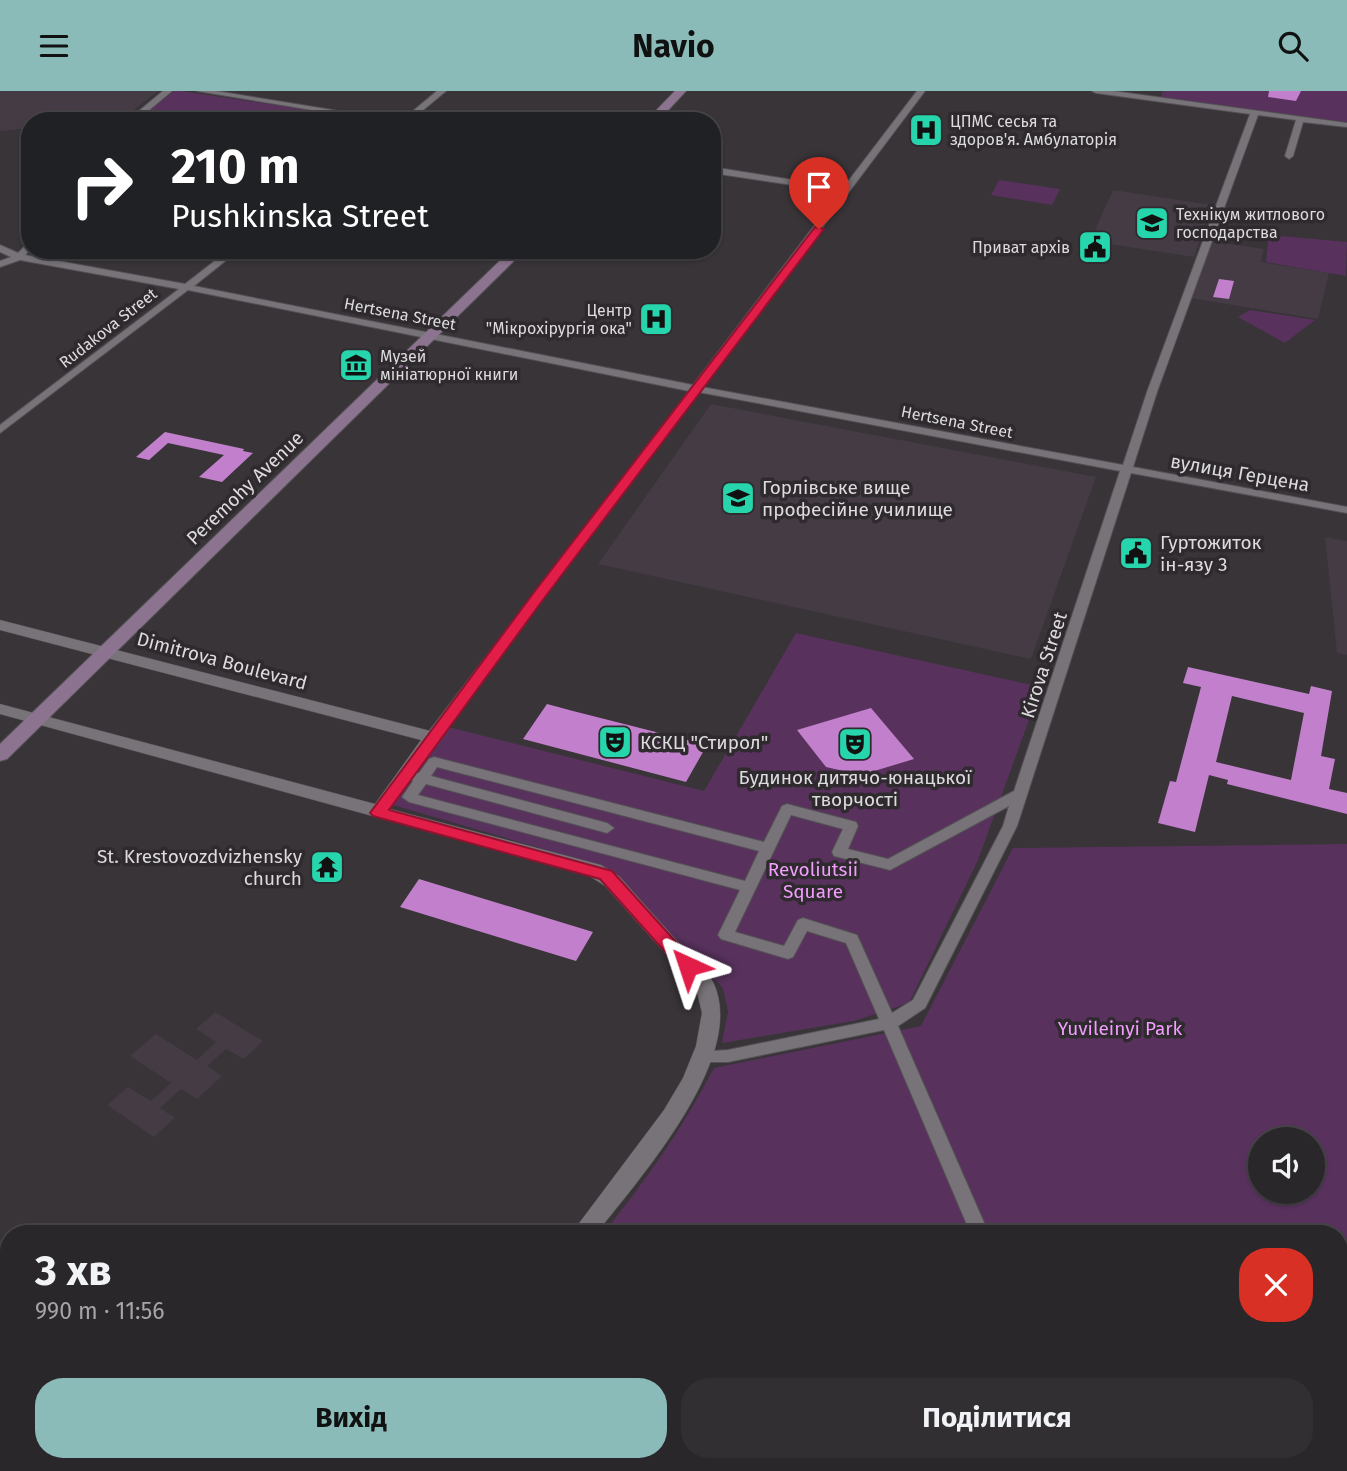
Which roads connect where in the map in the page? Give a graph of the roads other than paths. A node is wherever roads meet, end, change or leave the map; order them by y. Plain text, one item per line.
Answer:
1 (168, 91) edge
2 (201, 91) edge
3 (442, 91) edge
4 (681, 91) edge
5 (921, 91) edge
6 (1097, 91) edge
7 (1149, 95) edge
8 (142, 112) edge
9 (338, 112) edge
10 (416, 112) edge
11 (660, 112) edge
12 (1255, 113) junction
13 (1300, 119) junction
14 (1347, 125) edge
15 (1289, 156) dead end
16 (721, 171) edge
17 (847, 191) junction
18 (0, 248) edge
19 (21, 255) edge
20 (19, 257) junction
21 (30, 259) edge
22 (223, 259) edge
23 (510, 259) edge
24 (0, 264) edge
25 (186, 287) junction
26 (432, 336) junction
27 (696, 389) junction
28 (0, 431) edge
29 (1126, 470) junction
30 (1347, 510) edge
31 (0, 625) edge
32 (106, 652) junction
33 (0, 709) edge
34 (37, 719) junction
35 (432, 737) junction
36 (0, 755) edge
37 (414, 776) junction
38 (1020, 794) junction
39 (618, 811) junction
40 (379, 813) junction
41 (607, 828) junction
42 (595, 847) junction
43 (768, 848) junction
44 (749, 887) junction
45 (889, 1023) junction
46 (702, 1057) junction
47 (589, 1225) edge
48 (976, 1225) edge

1 - 8 street
2 - 9 street
3 - 10 street
4 - 11 main road
5 - 17 street
6 - 7 street
7 - 12 street
12 - 13 street
12 - 29 street, Kirova Street
13 - 14 street
13 - 15 street
16 - 17 street
17 - 27 street
18 - 20 street, Hertsena Street
19 - 20 street
20 - 24 street
21 - 25 street, Hertsena Street
22 - 25 street, Rudakova Street
23 - 26 main road, Peremohy Avenue
25 - 26 street, Hertsena Street
25 - 28 street, Rudakova Street
26 - 27 street, Hertsena Street
26 - 32 main road, Peremohy Avenue
27 - 29 street, Hertsena Street
27 - 35 street
29 - 30 street, вулиця Герцена
29 - 38 street, Kirova Street
31 - 32 street, Dimitrova Boulevard
32 - 34 main road, Peremohy Avenue
32 - 35 street, Dimitrova Boulevard
33 - 34 street
34 - 36 main road, Peremohy Avenue
34 - 40 street
35 - 37 street
37 - 39 street
37 - 40 street
37 - 41 street
37 - 42 street
38 - 43 street
38 - 45 street, Kirova Street
39 - 41 street
39 - 43 street
40 - 46 street
41 - 42 street
42 - 44 street
43 - 44 street
44 - 45 street
45 - 46 street, Kirova Street
45 - 48 street
46 - 47 street

